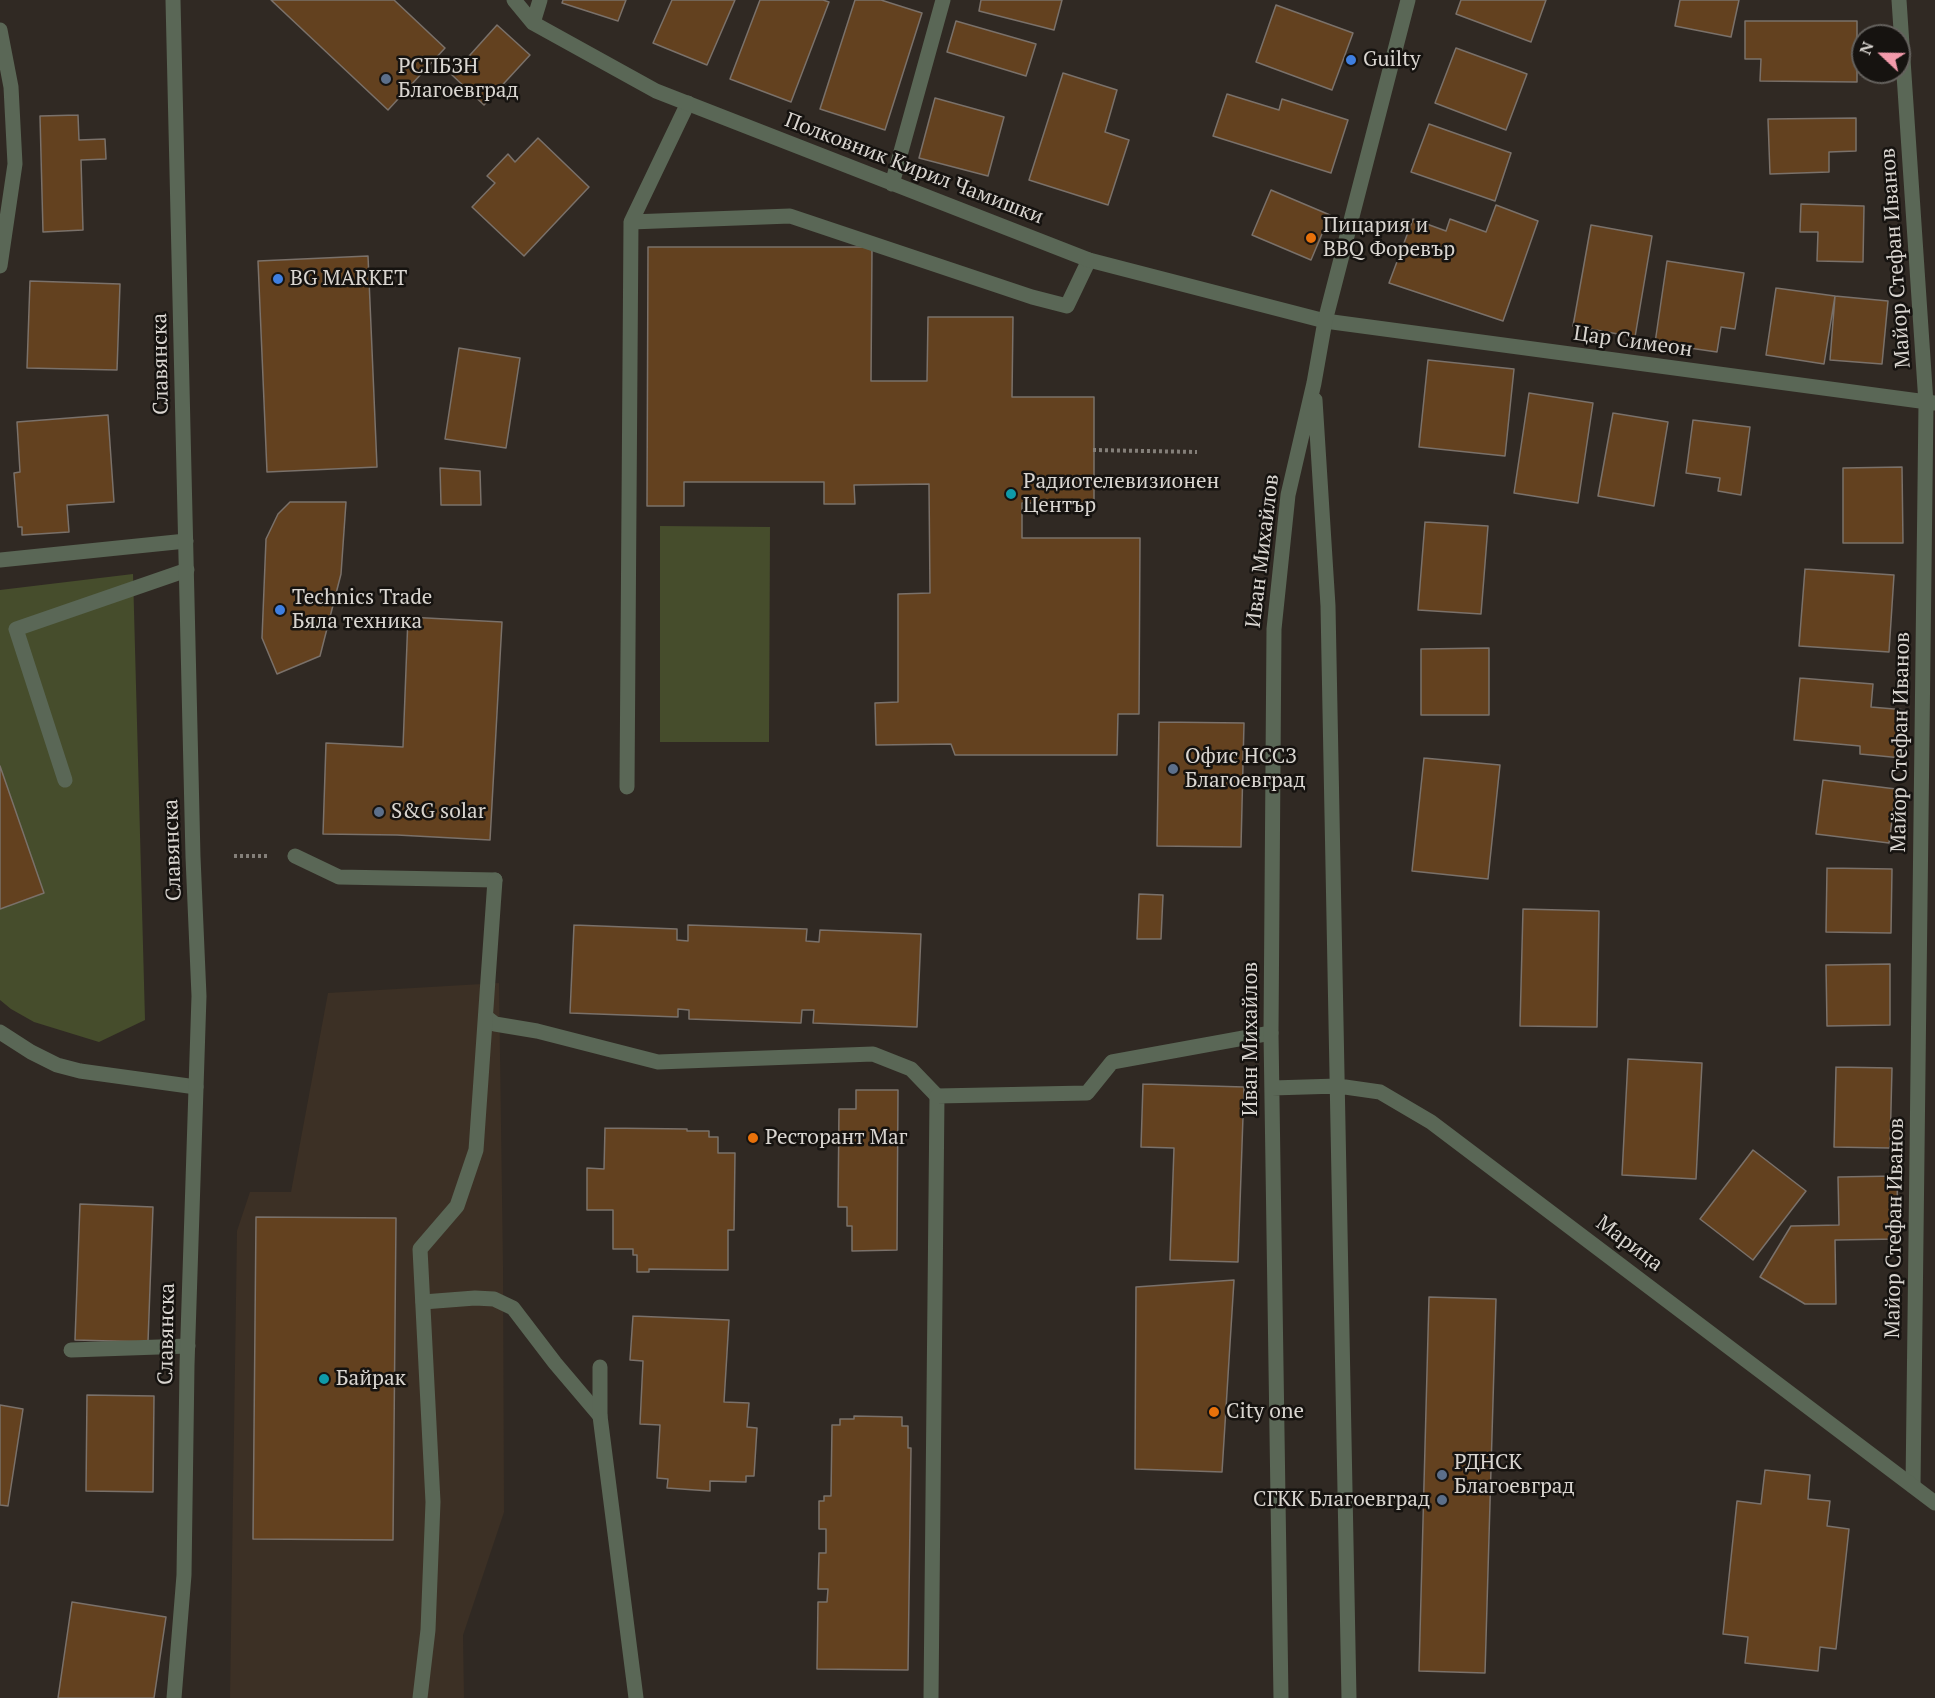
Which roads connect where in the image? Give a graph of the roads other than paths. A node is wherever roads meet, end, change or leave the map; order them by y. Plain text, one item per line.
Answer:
1 (173, 0) edge
2 (514, 0) edge
3 (540, 0) edge
4 (943, 0) edge
5 (1408, 0) edge
6 (1899, 0) edge
7 (533, 23) junction
8 (0, 30) edge
9 (688, 103) junction
10 (892, 184) junction
11 (631, 222) junction
12 (1089, 260) junction
13 (0, 266) edge
14 (1325, 321) junction
15 (1314, 383) junction
16 (1931, 403) edge
17 (186, 541) junction
18 (0, 560) edge
19 (187, 570) junction
20 (65, 780) dead end
21 (627, 787) dead end
22 (295, 856) dead end
23 (486, 1017) junction
24 (0, 1032) edge
25 (1271, 1033) junction
26 (1338, 1086) junction
27 (196, 1087) junction
28 (1272, 1088) junction
29 (938, 1096) junction
30 (423, 1302) junction
31 (188, 1346) junction
32 (71, 1350) dead end
33 (600, 1367) dead end
34 (600, 1416) junction
35 (1913, 1486) junction
36 (1935, 1503) edge
37 (174, 1698) edge
38 (420, 1698) edge
39 (636, 1698) edge
40 (932, 1698) edge
41 (1281, 1698) edge
42 (1349, 1698) edge

1 - 17 street, Славянска
2 - 7 street, Полковник Кирил Чамишки
3 - 7 street
4 - 10 street
5 - 14 street, Иван Михайлов
6 - 16 street, Майор Стефан Иванов
7 - 9 street, Полковник Кирил Чамишки
8 - 13 street
9 - 10 street, Полковник Кирил Чамишки
9 - 11 street
10 - 12 street, Полковник Кирил Чамишки
11 - 12 street
11 - 21 street
12 - 14 street, Полковник Кирил Чамишки
14 - 15 street, Иван Михайлов
14 - 16 street, Цар Симеон
15 - 25 street, Иван Михайлов
15 - 26 street, Иван Михайлов
16 - 35 street, Майор Стефан Иванов
17 - 18 street
17 - 19 street, Славянска
19 - 20 street
19 - 27 street, Славянска
22 - 23 street
23 - 29 street
23 - 30 street
24 - 27 street
25 - 28 street, Иван Михайлов
25 - 29 street
26 - 28 street, Марица
26 - 35 street, Марица
26 - 42 street, Иван Михайлов
27 - 31 street, Славянска
28 - 41 street, Иван Михайлов
29 - 40 street
30 - 34 street
30 - 38 street
31 - 32 street
31 - 37 street, Славянска
33 - 34 street
34 - 39 street
35 - 36 street, Марица

